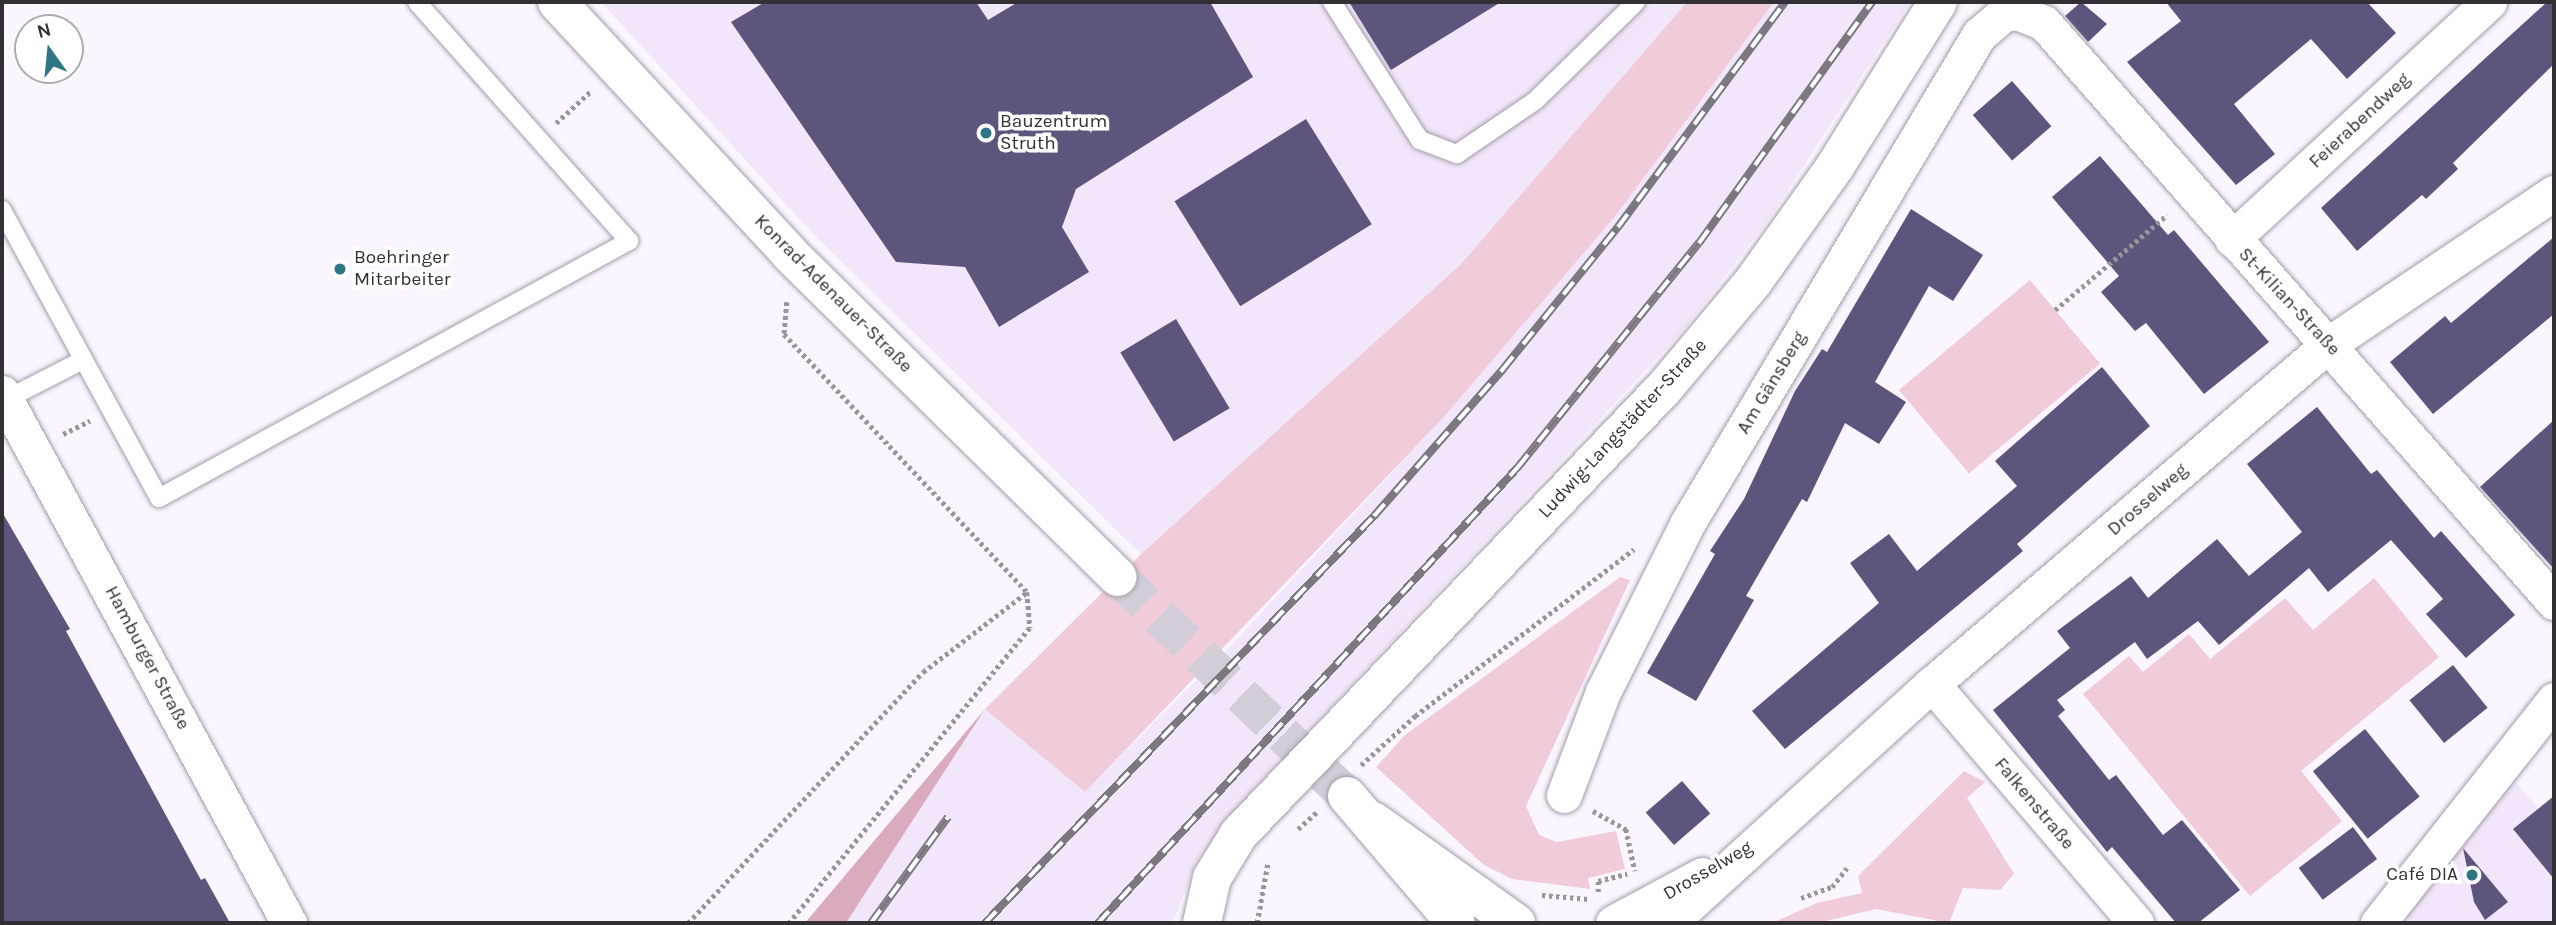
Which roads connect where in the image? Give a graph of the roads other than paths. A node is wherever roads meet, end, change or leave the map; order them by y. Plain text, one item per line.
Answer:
1 (417, 2) edge
2 (557, 2) edge
3 (1332, 2) edge
4 (1636, 2) edge
5 (1938, 2) edge
6 (2489, 2) edge
7 (2018, 7) edge
8 (2554, 192) edge
9 (2, 210) edge
10 (2232, 239) junction
11 (2329, 344) junction
12 (81, 361) junction
13 (4, 397) edge
14 (1118, 576) tunnel mouth
15 (2554, 602) edge
16 (1932, 684) junction
17 (2554, 700) edge
18 (1564, 795) road end
19 (1258, 816) junction
20 (1766, 838) junction
21 (1526, 909) edge
22 (1610, 910) edge
23 (289, 923) edge
24 (1202, 923) edge
25 (1228, 923) edge
26 (1456, 923) edge
27 (1669, 923) edge
28 (2136, 923) edge
29 (2378, 923) edge

1 - 12 lane
2 - 14 main road, Konrad-Adenauer-Straße
3 - 4 lane
5 - 19 main road, Ludwig-Langstädter-Straße
6 - 10 street, Feierabendweg
7 - 10 street, St-Kilian-Straße
7 - 18 street, Am Gänsberg
8 - 11 street, Drosselweg
9 - 12 lane
10 - 11 street, St-Kilian-Straße
11 - 15 street, St-Kilian-Straße
11 - 16 street, Drosselweg
12 - 13 lane
13 - 23 street, Hamburger Straße
16 - 20 street, Drosselweg
16 - 28 street, Falkenstraße
17 - 29 street
19 - 24 main road, Ludwig-Langstädter-Straße
19 - 25 main road, Ludwig-Langstädter-Straße
20 - 22 street, Drosselweg
20 - 27 street, Drosselweg
21 - 26 main road

